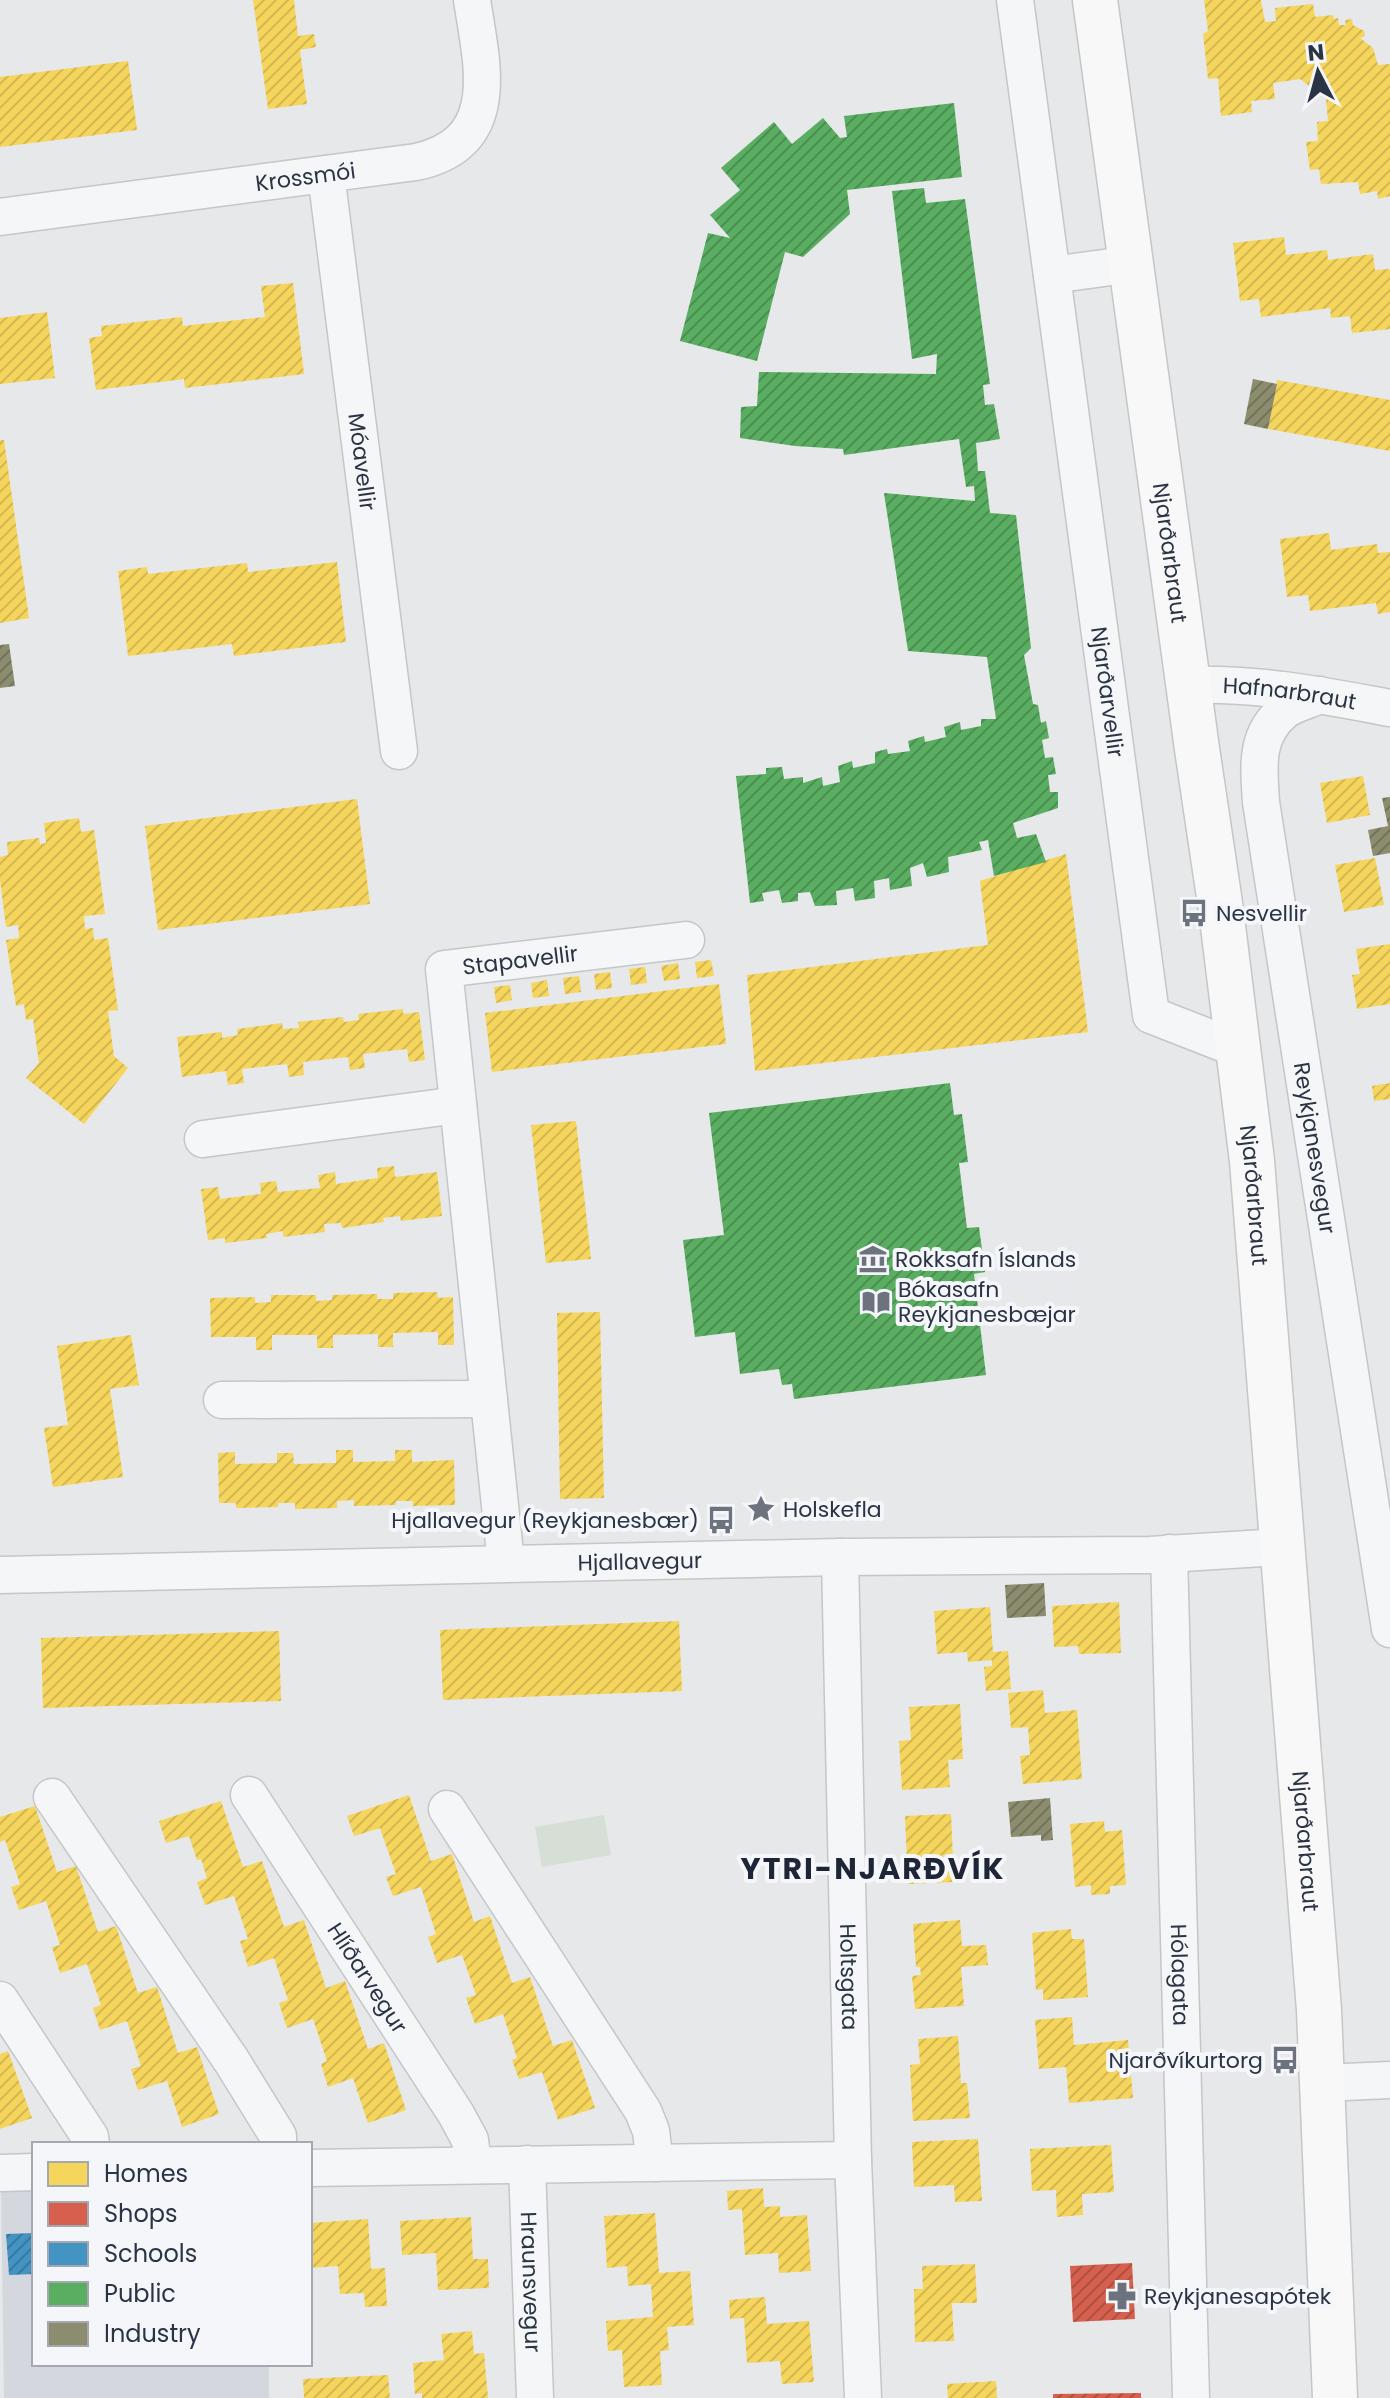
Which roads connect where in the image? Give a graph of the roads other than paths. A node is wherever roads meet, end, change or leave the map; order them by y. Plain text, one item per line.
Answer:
1 (472, 0) edge
2 (1015, 0) edge
3 (1095, 0) edge
4 (326, 174) junction
5 (0, 217) edge
6 (1133, 264) junction
7 (1052, 275) junction
8 (1188, 685) junction
9 (1320, 695) junction
10 (1390, 708) edge
11 (399, 751) dead end
12 (686, 940) dead end
13 (1238, 1049) junction
14 (458, 1105) junction
15 (203, 1139) dead end
16 (489, 1399) junction
17 (222, 1400) dead end
18 (1281, 1547) junction
19 (1169, 1553) junction
20 (840, 1557) junction
21 (506, 1563) junction
22 (0, 1575) edge
23 (1390, 1629) edge
24 (249, 1795) dead end
25 (52, 1797) dead end
26 (447, 1809) dead end
27 (0, 2000) edge
28 (1390, 2080) edge
29 (1322, 2083) junction
30 (91, 2142) edge
31 (278, 2142) edge
32 (853, 2160) junction
33 (655, 2163) junction
34 (527, 2164) junction
35 (473, 2165) junction
36 (312, 2168) edge
37 (32, 2172) edge
38 (0, 2173) edge
39 (535, 2398) edge
40 (863, 2398) edge
41 (1191, 2398) edge
42 (1335, 2398) edge

1 - 4 street, Krossmói
2 - 7 street, Njarðarvellir
3 - 6 main road, Njarðarbraut
4 - 5 street, Krossmói
4 - 11 street, Móavellir
6 - 7 street
6 - 8 main road, Njarðarbraut
7 - 13 street, Njarðarvellir
8 - 9 street, Hafnarbraut
8 - 13 main road, Njarðarbraut
9 - 10 street, Hafnarbraut
9 - 23 street, Reykjanesvegur
12 - 14 street, Stapavellir
13 - 18 main road, Njarðarbraut
14 - 15 street
14 - 16 street, Stapavellir
16 - 17 street
16 - 21 street, Stapavellir
18 - 19 street, Hjallavegur
18 - 29 main road, Njarðarbraut
19 - 20 street, Hjallavegur
19 - 41 street, Hólagata
20 - 21 street, Hjallavegur
20 - 32 street, Holtsgata
21 - 22 street, Hjallavegur
24 - 35 street, Hlíðarvegur
25 - 31 street
26 - 33 street
27 - 30 street
28 - 29 street
29 - 42 main road, Njarðarbraut
32 - 33 street
32 - 40 street, Holtsgata
33 - 34 street
34 - 35 street
34 - 39 street, Hraunsvegur
35 - 36 street
37 - 38 street

